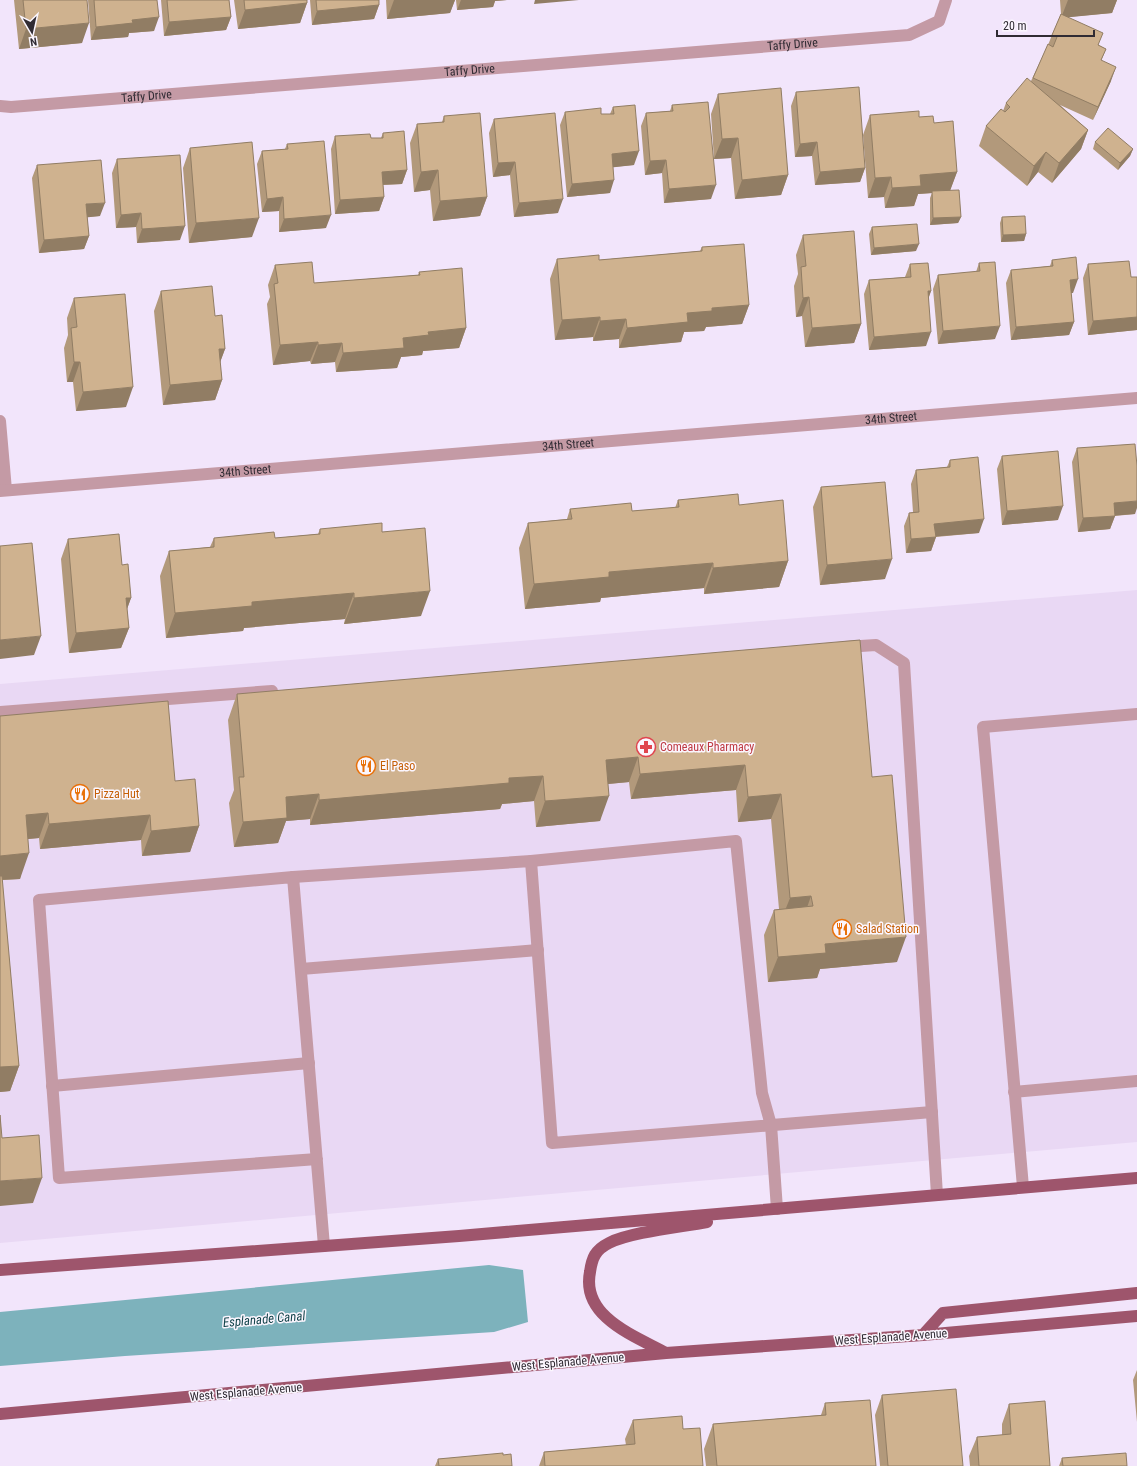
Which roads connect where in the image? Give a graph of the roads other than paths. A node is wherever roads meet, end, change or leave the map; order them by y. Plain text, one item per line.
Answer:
1 (946, 0) edge
2 (0, 106) edge
3 (1137, 398) edge
4 (0, 422) edge
5 (3, 490) edge
6 (836, 648) edge
7 (287, 690) edge
8 (0, 712) edge
9 (1137, 714) edge
10 (531, 861) junction
11 (293, 877) junction
12 (538, 950) junction
13 (301, 969) junction
14 (309, 1063) junction
15 (1137, 1081) edge
16 (52, 1086) junction
17 (1014, 1092) junction
18 (932, 1112) junction
19 (771, 1125) junction
20 (316, 1159) junction
21 (1137, 1178) edge
22 (1022, 1187) junction
23 (937, 1195) junction
24 (777, 1209) junction
25 (324, 1246) junction
26 (0, 1270) edge
27 (1137, 1293) edge
28 (1137, 1316) edge
29 (923, 1335) junction
30 (666, 1353) junction
31 (0, 1414) edge

1 - 2 street, Taffy Drive
3 - 5 street, 34th Street
4 - 5 street
6 - 18 street
7 - 8 street
9 - 17 street
10 - 11 street
10 - 12 street
10 - 19 street
11 - 13 street
11 - 16 street
12 - 13 street
12 - 19 street
13 - 14 street
14 - 16 street
14 - 20 street
15 - 17 street
16 - 20 street
17 - 22 street
18 - 19 street
18 - 23 street
19 - 24 street
20 - 25 street
21 - 22 main road
22 - 23 main road
23 - 24 main road
24 - 25 main road
24 - 30 main road
25 - 26 main road
27 - 29 main road
28 - 29 main road, West Esplanade Avenue
29 - 30 main road, West Esplanade Avenue
30 - 31 main road, West Esplanade Avenue

